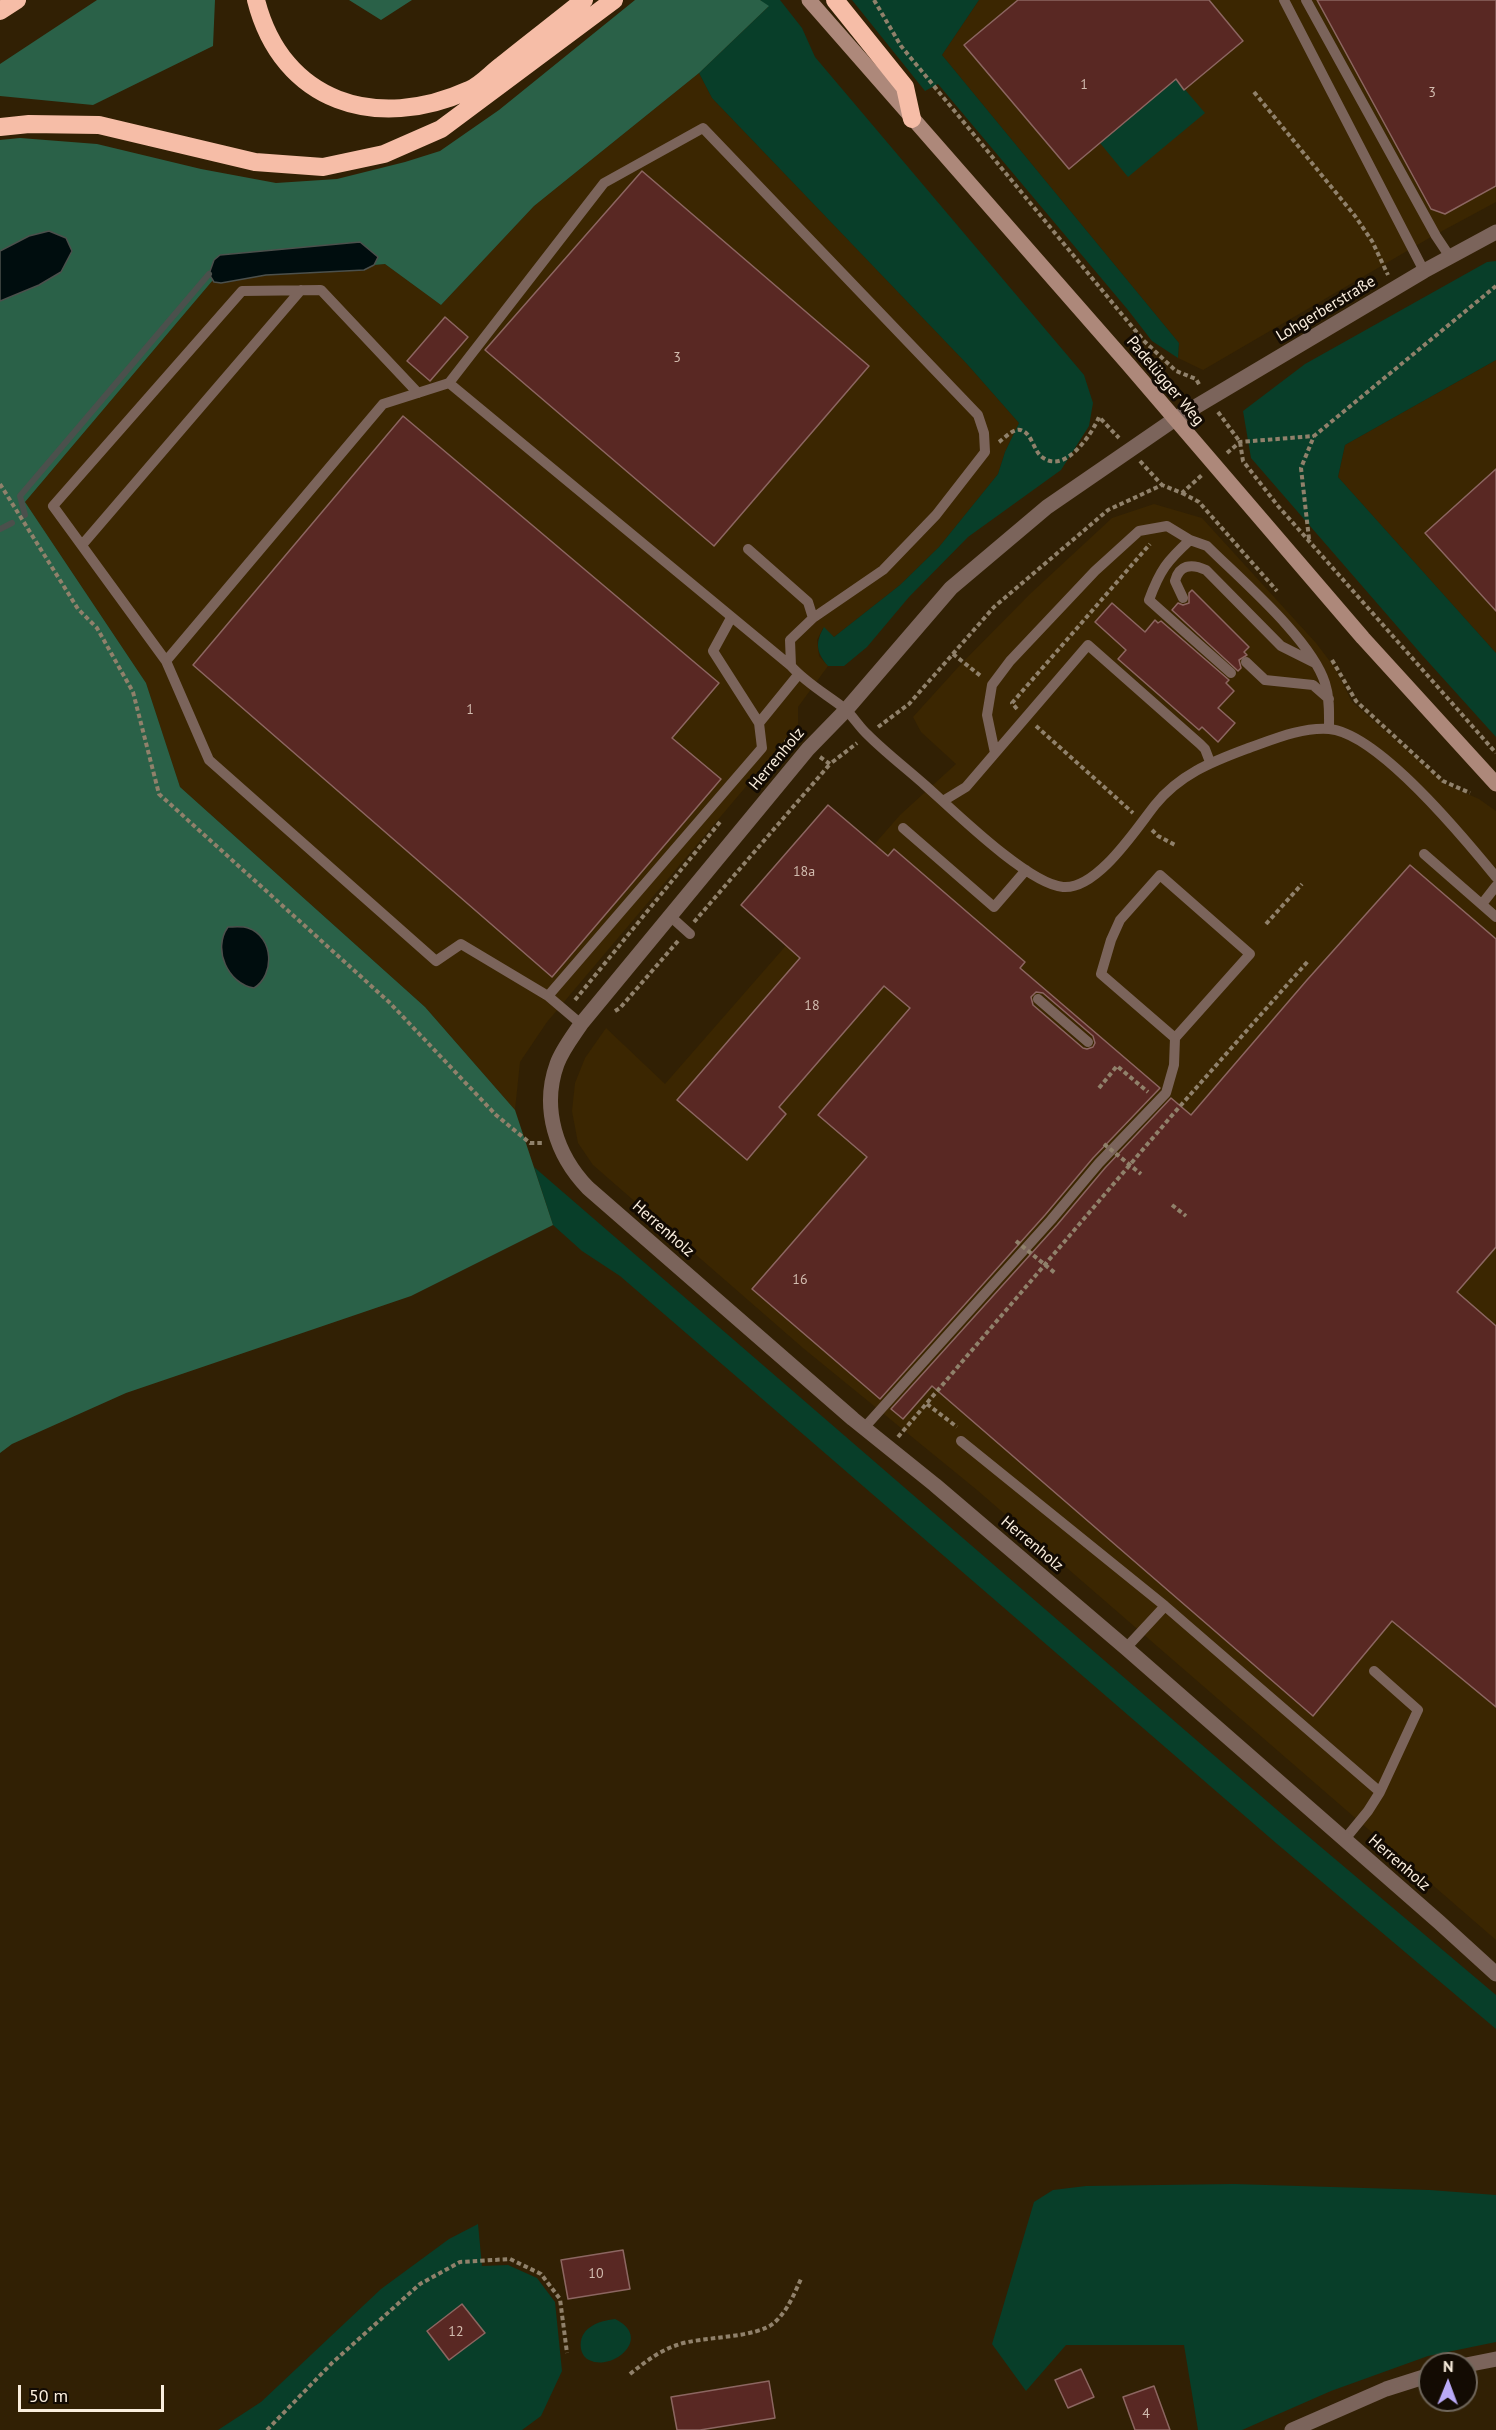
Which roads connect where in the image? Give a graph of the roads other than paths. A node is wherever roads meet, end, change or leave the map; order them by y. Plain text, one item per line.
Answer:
1 (17, 0) edge
2 (256, 0) edge
3 (584, 0) edge
4 (614, 0) edge
5 (809, 0) edge
6 (835, 0) edge
7 (1284, 0) edge
8 (1306, 0) edge
9 (0, 11) edge
10 (912, 119) junction
11 (0, 127) edge
12 (1496, 232) edge
13 (1450, 257) junction
14 (1424, 271) junction
15 (301, 290) junction
16 (449, 383) junction
17 (418, 393) junction
18 (1175, 419) junction
19 (1190, 540) junction
20 (82, 545) junction
21 (748, 549) dead end
22 (1184, 598) dead end
23 (731, 618) junction
24 (813, 618) junction
25 (166, 661) junction
26 (1246, 662) dead end
27 (1316, 663) junction
28 (795, 670) junction
29 (1231, 673) dead end
30 (1329, 699) junction
31 (846, 710) junction
32 (759, 723) junction
33 (1329, 729) junction
34 (995, 753) junction
35 (1210, 762) junction
36 (1496, 784) edge
37 (943, 801) junction
38 (903, 828) dead end
39 (1424, 854) dead end
40 (1026, 870) junction
41 (1496, 877) edge
42 (1496, 886) edge
43 (1482, 904) junction
44 (670, 916) junction
45 (1496, 917) edge
46 (688, 932) road end
47 (548, 996) junction
48 (1038, 999) dead end
49 (581, 1024) junction
50 (1175, 1038) junction
51 (1088, 1042) dead end
52 (864, 1428) junction
53 (961, 1441) road end
54 (1164, 1606) junction
55 (1126, 1648) junction
56 (1374, 1671) dead end
57 (1380, 1791) junction
58 (1345, 1839) junction
59 (1496, 1974) edge
60 (1496, 2359) edge
61 (1478, 2363) edge
62 (1418, 2379) edge
63 (1292, 2430) edge

1 - 9 highway
2 - 3 highway
4 - 11 highway
5 - 10 main road, Padelügger Weg
6 - 10 highway
7 - 14 lane
8 - 13 lane
10 - 18 main road, Padelügger Weg
12 - 13 street, Lohgerberstraße
13 - 14 street, Lohgerberstraße
14 - 18 street, Lohgerberstraße
15 - 17 lane
15 - 20 lane
15 - 20 lane
16 - 17 lane
16 - 23 lane
16 - 24 lane
17 - 25 lane
18 - 31 street, Herrenholz
18 - 36 main road, Padelügger Weg
19 - 27 lane
19 - 29 lane
19 - 34 lane
20 - 25 lane
21 - 24 lane
22 - 27 lane
23 - 28 lane
23 - 32 lane
24 - 28 lane
25 - 47 lane
26 - 30 lane
27 - 30 lane
28 - 31 lane
28 - 32 lane
30 - 33 lane
31 - 37 lane
31 - 44 street, Herrenholz
32 - 47 lane
33 - 35 lane
33 - 41 lane
34 - 35 lane
34 - 37 lane
35 - 40 lane
37 - 40 lane
38 - 40 lane
39 - 43 lane
42 - 43 lane
43 - 45 lane
44 - 46 lane
44 - 49 street, Herrenholz
47 - 49 lane
48 - 51 lane
49 - 52 street, Herrenholz
50 - 50 lane
50 - 52 lane
52 - 55 street, Herrenholz
53 - 54 lane
54 - 55 lane
54 - 57 lane
55 - 58 street, Herrenholz
56 - 57 lane
57 - 58 lane
58 - 59 street, Herrenholz
60 - 61 street
62 - 63 street

